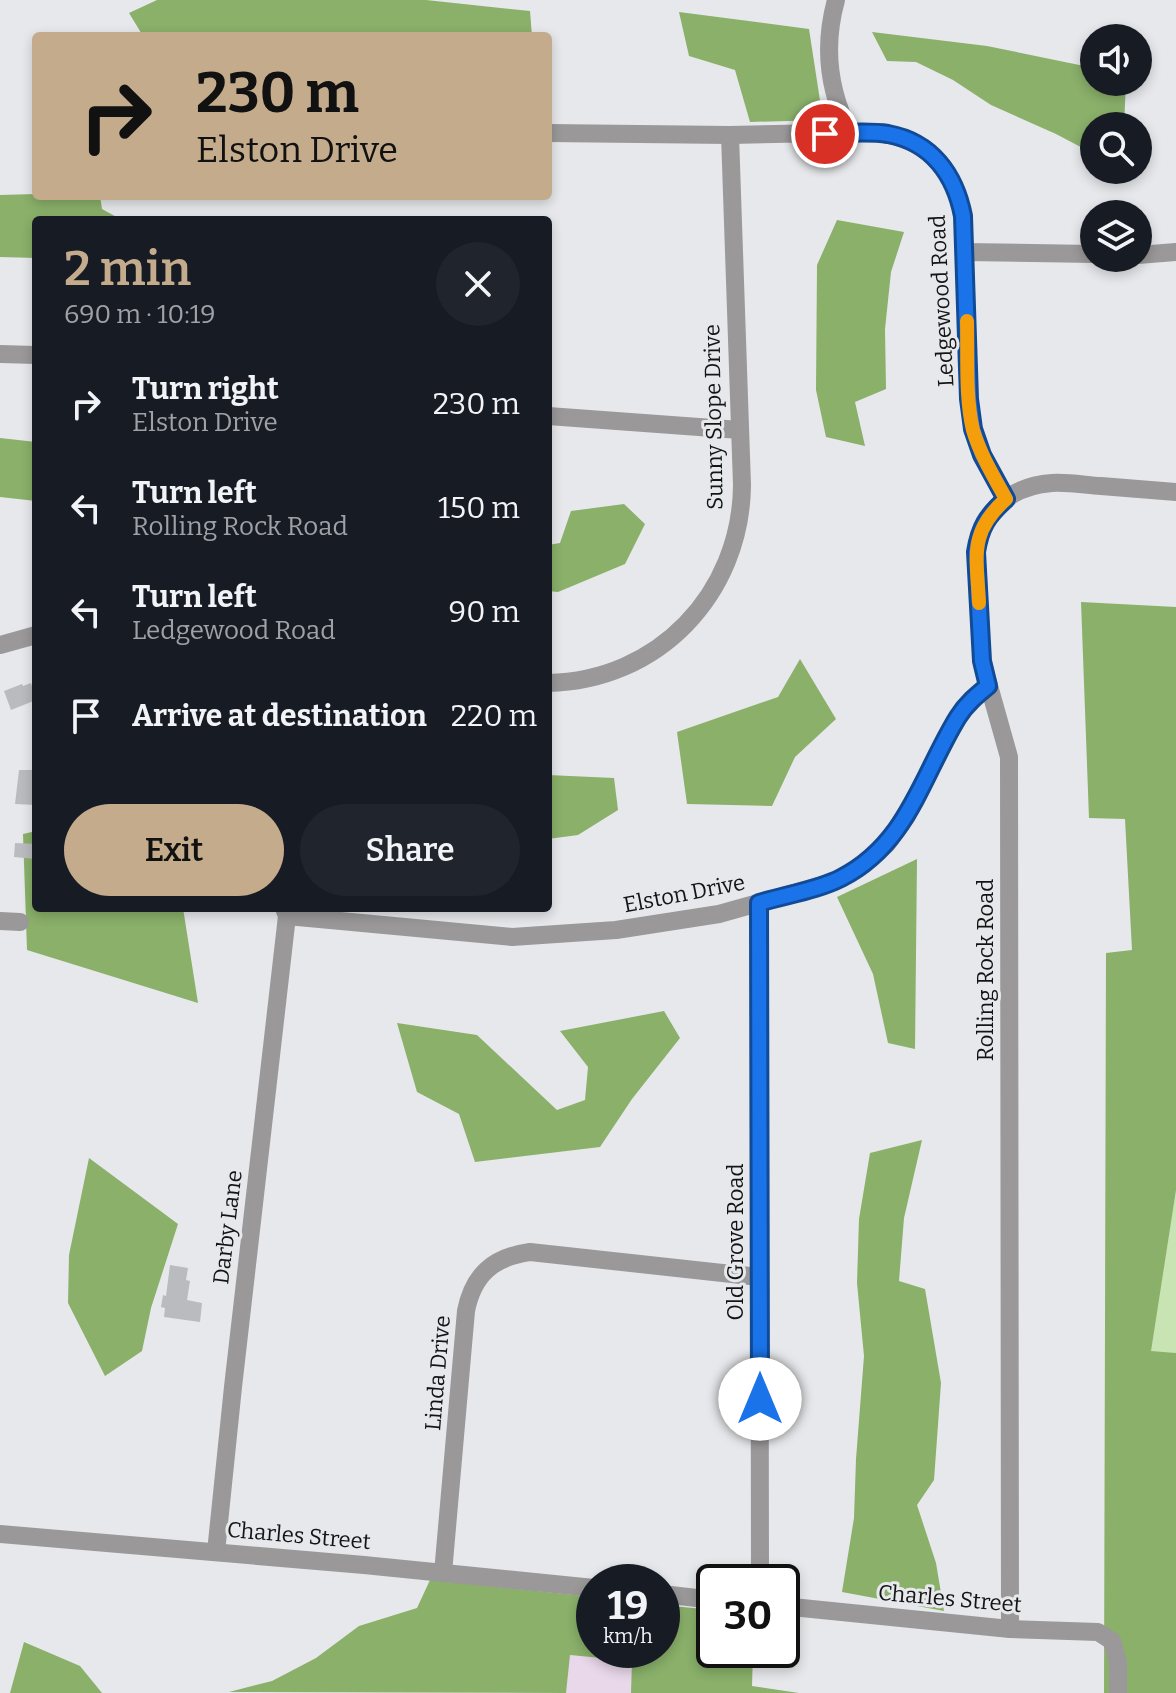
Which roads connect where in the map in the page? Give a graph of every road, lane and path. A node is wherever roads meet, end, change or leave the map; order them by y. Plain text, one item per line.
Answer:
1 (836, 0) edge
2 (552, 133) edge
3 (850, 133) junction
4 (730, 135) junction
5 (964, 252) junction
6 (1176, 252) edge
7 (1080, 254) edge
8 (1152, 254) edge
9 (0, 354) edge
10 (32, 355) edge
11 (552, 416) edge
12 (740, 430) junction
13 (1176, 492) edge
14 (1006, 499) junction
15 (32, 636) edge
16 (0, 645) edge
17 (552, 683) edge
18 (988, 686) junction
19 (759, 903) junction
20 (286, 912) edge
21 (0, 921) edge
22 (20, 922) dead end
23 (759, 1277) junction
24 (0, 1534) edge
25 (216, 1552) junction
26 (760, 1564) edge
27 (443, 1573) junction
28 (576, 1586) edge
29 (800, 1608) edge
30 (1010, 1629) junction
31 (1118, 1693) edge

1 - 3 street
2 - 4 street, Ledgewood Road
3 - 4 street, Ledgewood Road
3 - 5 street, Ledgewood Road
4 - 12 street, Sunny Slope Drive
5 - 7 street
5 - 14 street, Ledgewood Road
6 - 8 street
9 - 10 street
11 - 12 street
12 - 17 street, Sunny Slope Drive
13 - 14 street
14 - 18 street, Rolling Rock Road
15 - 16 street
18 - 19 street, Elston Drive
18 - 30 street, Rolling Rock Road
19 - 20 street, Elston Drive
19 - 23 street, Old Grove Road
20 - 25 street, Darby Lane
21 - 22 street
23 - 26 street, Old Grove Road
23 - 27 street, Linda Drive
24 - 25 street, Charles Street
25 - 27 street, Charles Street
27 - 28 street, Charles Street
29 - 30 street, Charles Street
30 - 31 street, Charles Street

